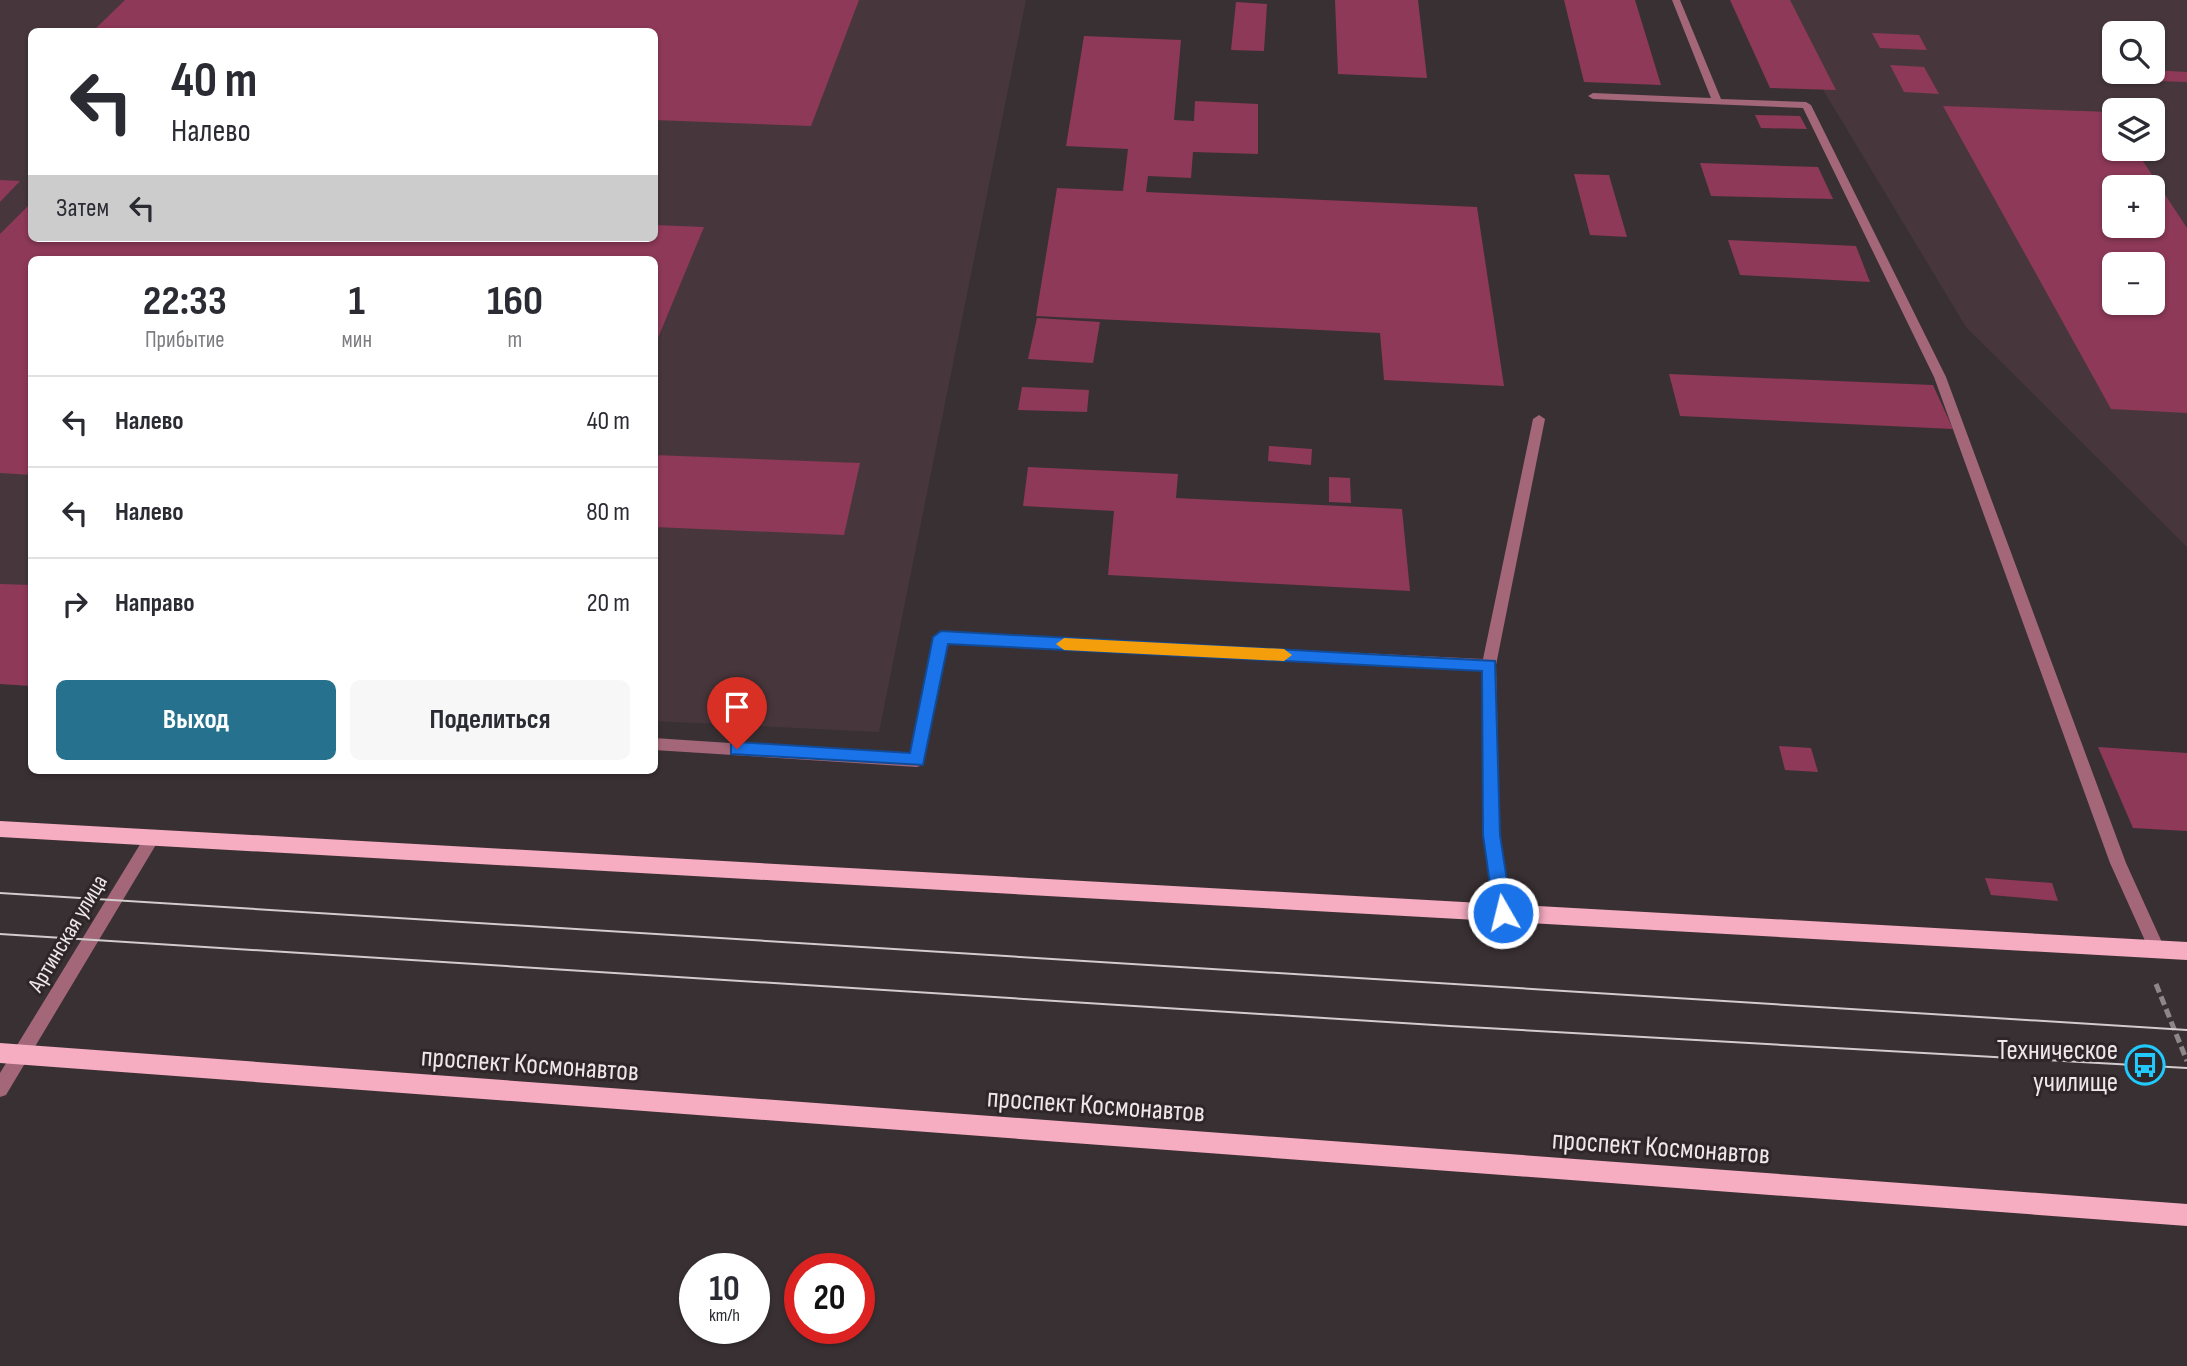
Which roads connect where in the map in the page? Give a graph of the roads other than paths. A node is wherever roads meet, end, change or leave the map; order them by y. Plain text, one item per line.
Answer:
1 (1676, 0) edge
2 (1593, 96) dead end
3 (1717, 101) junction
4 (1539, 419) dead end
5 (1489, 665) junction
6 (658, 744) edge
7 (0, 829) edge
8 (152, 838) junction
9 (1503, 913) junction
10 (2157, 949) junction
11 (2187, 951) edge
12 (9, 1054) edge
13 (0, 1089) edge
14 (2187, 1215) edge

1 - 3 street
2 - 3 street
3 - 10 street
4 - 5 street
5 - 6 street
5 - 9 street
7 - 8 main road
8 - 9 main road
8 - 12 street, Артинская улица
9 - 10 main road
10 - 11 main road
12 - 13 street, Артинская улица
12 - 14 main road, проспект Космонавтов

